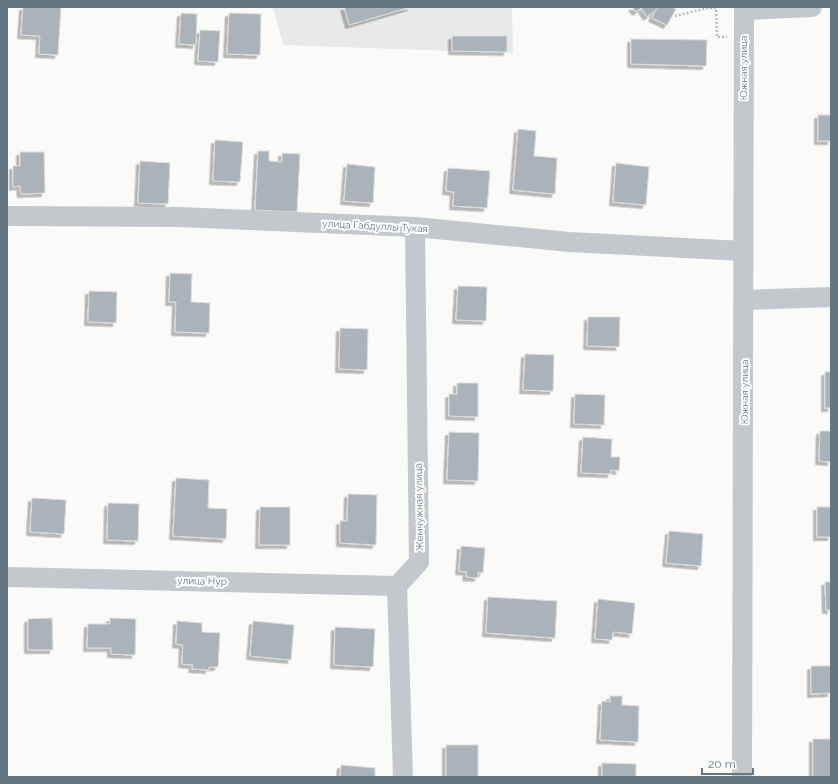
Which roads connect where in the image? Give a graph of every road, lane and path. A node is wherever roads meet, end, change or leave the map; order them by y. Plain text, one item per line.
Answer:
1 (812, 7) edge
2 (708, 8) edge
3 (744, 8) edge
4 (675, 16) dead end
5 (7, 216) edge
6 (415, 228) junction
7 (743, 251) junction
8 (831, 297) edge
9 (744, 300) junction
10 (7, 576) edge
11 (397, 586) junction
12 (403, 777) edge
13 (742, 777) edge

1 - 3 street
2 - 4 path
3 - 7 street, Южная улица
5 - 6 street, улица Габдуллы Тукая
6 - 7 street, улица Габдуллы Тукая
6 - 11 street, Жемчужная улица
7 - 9 street, Южная улица
8 - 9 street
9 - 13 street, Южная улица
10 - 11 street, улица Нур
11 - 12 street

